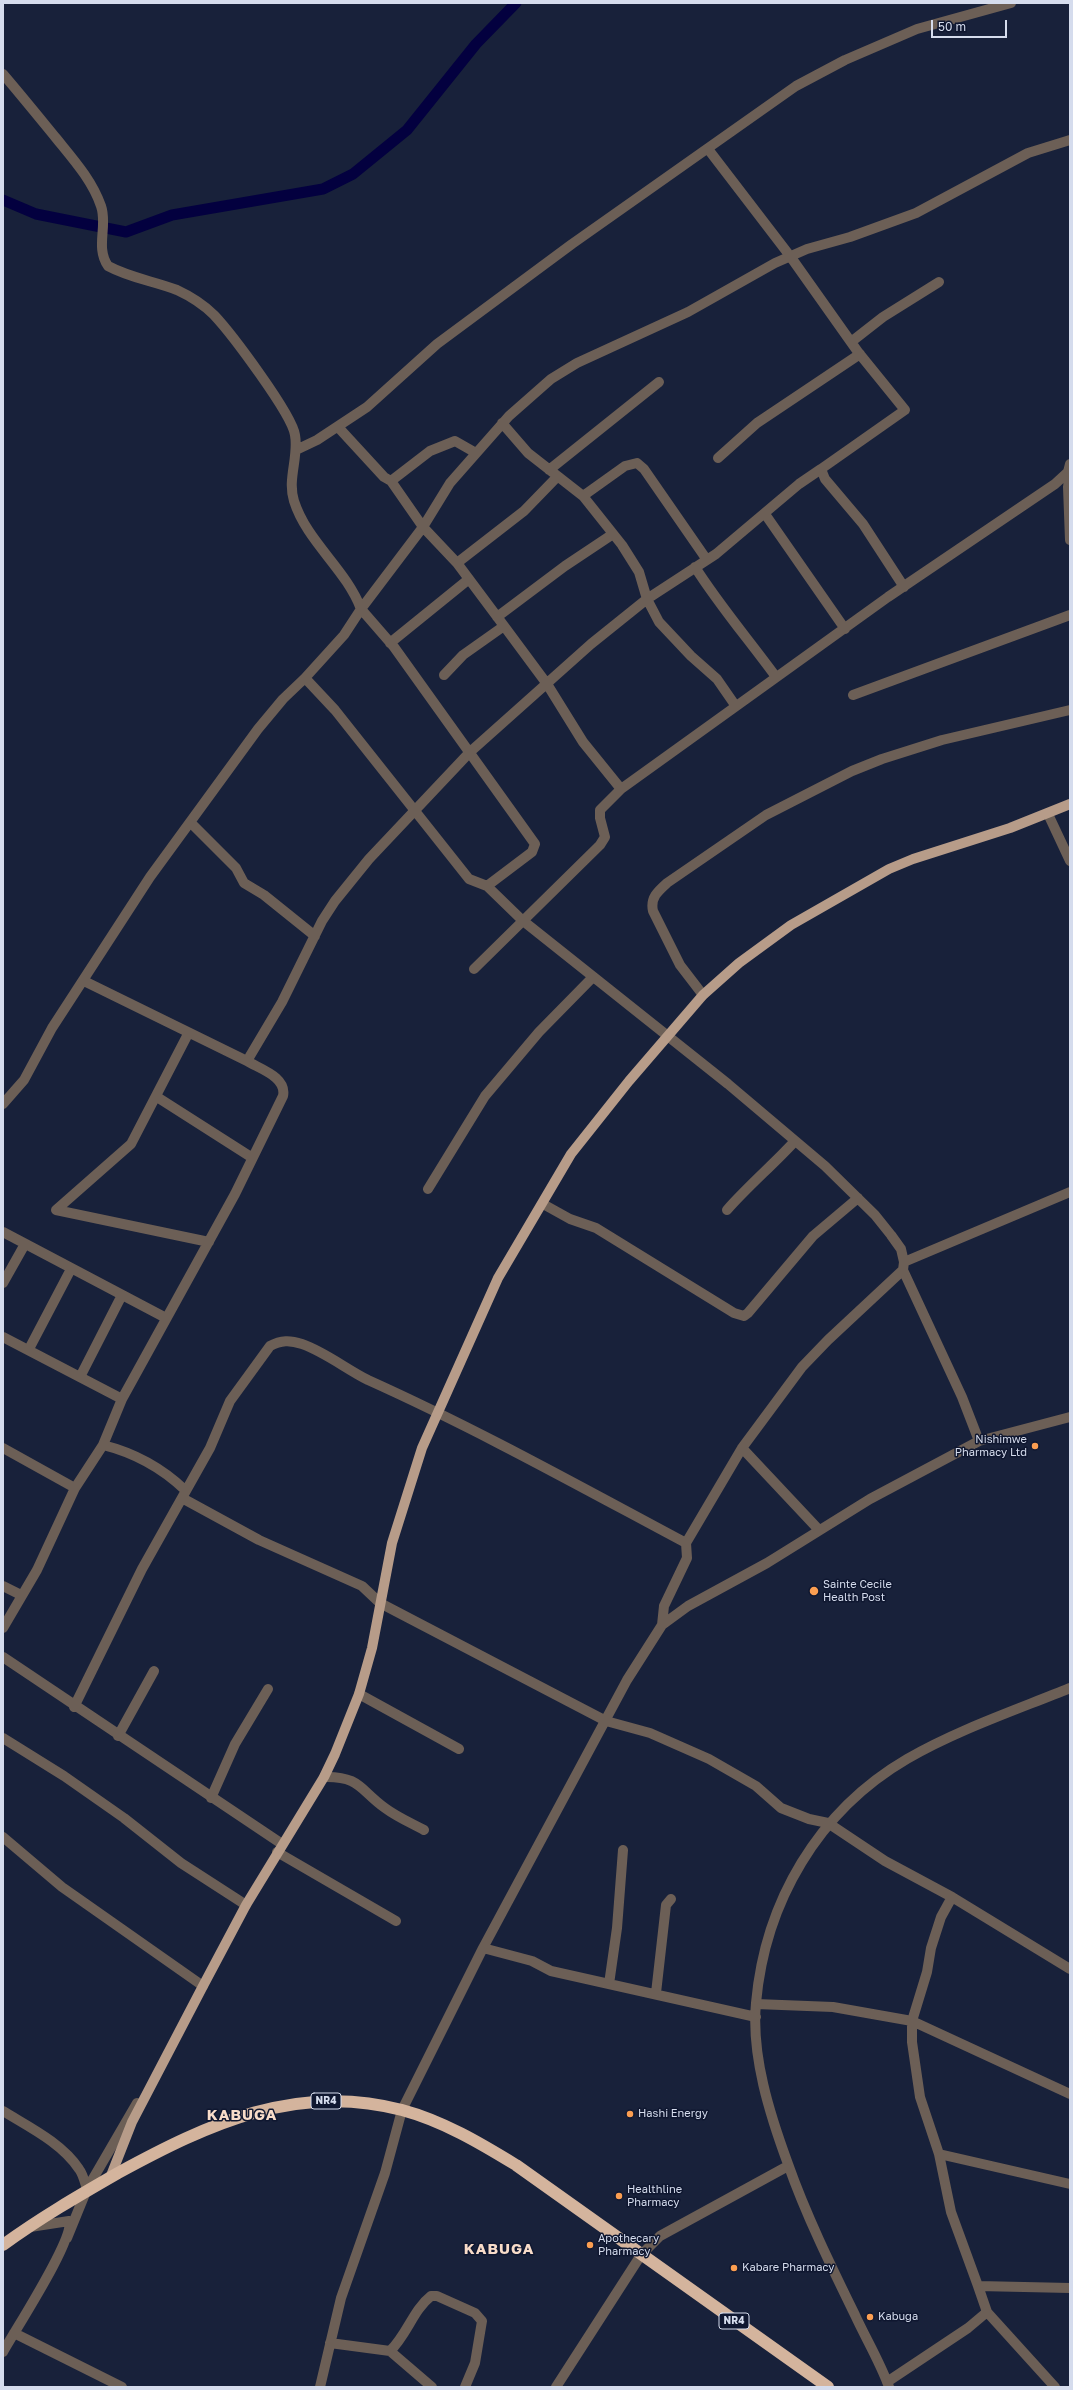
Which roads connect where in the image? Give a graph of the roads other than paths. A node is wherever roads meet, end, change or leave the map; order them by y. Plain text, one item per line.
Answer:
1 (1011, 3) edge
2 (3, 74) edge
3 (1070, 140) edge
4 (708, 149) junction
5 (790, 256) junction
6 (939, 282) dead end
7 (851, 342) junction
8 (860, 354) junction
9 (659, 382) dead end
10 (502, 423) junction
11 (338, 427) junction
12 (296, 450) junction
13 (476, 453) junction
14 (718, 458) dead end
15 (821, 469) junction
16 (1070, 469) edge
17 (549, 470) junction
18 (557, 477) junction
19 (391, 481) junction
20 (583, 496) junction
21 (765, 514) junction
22 (423, 527) junction
23 (613, 534) junction
24 (1070, 540) edge
25 (707, 560) junction
26 (457, 563) junction
27 (695, 567) junction
28 (469, 579) junction
29 (904, 586) junction
30 (647, 599) junction
31 (361, 609) junction
32 (1070, 615) edge
33 (497, 617) junction
34 (504, 626) junction
35 (846, 629) junction
36 (390, 643) junction
37 (444, 675) dead end
38 (776, 676) junction
39 (304, 678) junction
40 (547, 684) junction
41 (853, 695) dead end
42 (735, 705) junction
43 (1070, 710) edge
44 (470, 752) junction
45 (621, 789) junction
46 (1070, 804) edge
47 (415, 811) junction
48 (1048, 814) junction
49 (190, 822) junction
50 (1070, 861) edge
51 (487, 886) junction
52 (522, 920) junction
53 (315, 936) junction
54 (474, 969) dead end
55 (593, 977) junction
56 (84, 982) junction
57 (703, 995) junction
58 (188, 1034) junction
59 (668, 1037) junction
60 (247, 1061) junction
61 (157, 1097) junction
62 (3, 1104) edge
63 (795, 1141) junction
64 (251, 1157) junction
65 (428, 1189) dead end
66 (1070, 1192) edge
67 (858, 1198) junction
68 (543, 1204) junction
69 (727, 1210) dead end
70 (3, 1232) edge
71 (209, 1242) junction
72 (25, 1244) junction
73 (903, 1266) junction
74 (71, 1269) junction
75 (3, 1283) edge
76 (122, 1295) junction
77 (166, 1318) junction
78 (3, 1337) edge
79 (29, 1349) junction
80 (80, 1377) junction
81 (122, 1399) junction
82 (439, 1412) junction
83 (1070, 1417) edge
84 (979, 1441) junction
85 (103, 1445) junction
86 (3, 1448) edge
87 (742, 1448) junction
88 (75, 1488) junction
89 (184, 1494) junction
90 (819, 1530) junction
91 (686, 1543) junction
92 (3, 1586) edge
93 (21, 1595) junction
94 (380, 1603) junction
95 (662, 1625) junction
96 (3, 1628) edge
97 (3, 1658) edge
98 (154, 1671) dead end
99 (1070, 1688) edge
100 (268, 1689) dead end
101 (359, 1694) junction
102 (74, 1707) junction
103 (606, 1721) junction
104 (118, 1736) junction
105 (3, 1738) edge
106 (459, 1749) dead end
107 (324, 1777) junction
108 (211, 1798) junction
109 (828, 1823) junction
110 (424, 1830) dead end
111 (3, 1837) edge
112 (279, 1848) junction
113 (623, 1850) dead end
114 (952, 1897) junction
115 (671, 1899) dead end
116 (246, 1905) junction
117 (396, 1921) dead end
118 (483, 1948) junction
119 (1070, 1969) edge
120 (609, 1984) junction
121 (203, 1986) junction
122 (656, 1993) junction
123 (756, 2004) junction
124 (188, 2015) junction
125 (756, 2017) junction
126 (912, 2021) junction
127 (1070, 2094) edge
128 (402, 2110) junction
129 (3, 2111) edge
130 (939, 2154) junction
131 (788, 2166) junction
132 (110, 2178) junction
133 (1070, 2184) edge
134 (88, 2189) junction
135 (27, 2227) junction
136 (67, 2238) junction
137 (3, 2245) edge
138 (641, 2254) junction
139 (978, 2286) junction
140 (1070, 2288) edge
141 (987, 2312) junction
142 (14, 2333) junction
143 (330, 2343) junction
144 (390, 2351) junction
145 (3, 2352) edge
146 (888, 2384) edge
147 (122, 2387) edge
148 (320, 2387) edge
149 (432, 2387) edge
150 (465, 2387) edge
151 (556, 2387) edge
152 (828, 2387) edge
153 (1055, 2387) edge

1 - 4 street
2 - 12 street
3 - 5 street
4 - 5 street
4 - 11 street
5 - 7 street
5 - 10 street
6 - 7 street
7 - 8 street
8 - 14 street
8 - 15 street
9 - 17 street
10 - 13 street
10 - 17 street
11 - 12 street
11 - 19 street
12 - 31 street
13 - 19 street
13 - 22 street
15 - 21 street
15 - 29 street
16 - 24 street
16 - 29 street
17 - 18 street
18 - 20 street
18 - 26 street
19 - 22 street
20 - 23 street
20 - 25 street
21 - 25 street
21 - 35 street
22 - 26 street
22 - 31 street
23 - 30 street
23 - 33 street
25 - 27 street
26 - 28 street
27 - 30 street
27 - 38 street
28 - 33 street
28 - 36 street
29 - 35 street
30 - 40 street
30 - 42 street
31 - 36 street
31 - 39 street
32 - 41 street
33 - 34 street
34 - 37 street
34 - 40 street
35 - 38 street
36 - 44 street
38 - 42 street
39 - 47 street
39 - 49 street
40 - 44 street
40 - 45 street
42 - 45 street
43 - 57 street
44 - 47 street
44 - 51 street
45 - 52 street
46 - 48 main road
47 - 51 street
47 - 53 street
48 - 50 street
48 - 57 main road
49 - 53 street
49 - 56 street
51 - 52 street
52 - 54 street
52 - 55 street
53 - 60 street
55 - 59 street
55 - 65 street
56 - 58 street
56 - 62 street
57 - 59 main road
58 - 60 street
58 - 61 street
59 - 63 street
59 - 68 main road
60 - 64 street
61 - 64 street
61 - 71 street
63 - 67 street
63 - 69 street
64 - 71 street
66 - 73 street
67 - 68 street
67 - 73 street
68 - 82 main road
70 - 72 street
71 - 77 street
72 - 74 street
72 - 75 street
73 - 84 street
73 - 87 street
74 - 76 street
74 - 79 street
76 - 77 street
76 - 80 street
77 - 81 street
78 - 79 street
79 - 80 street
80 - 81 street
81 - 85 street
82 - 89 street
82 - 91 street
82 - 94 main road
83 - 84 street
84 - 90 street
85 - 88 street
85 - 89 street
86 - 88 street
87 - 90 street
87 - 91 street
88 - 93 street
89 - 94 street
89 - 102 street
90 - 95 street
91 - 95 street
92 - 93 street
93 - 96 street
94 - 101 main road
94 - 103 street
95 - 103 street
97 - 102 street
98 - 104 street
99 - 109 street
100 - 108 street
101 - 106 street
101 - 107 main road
102 - 104 street
103 - 109 street
103 - 118 street
104 - 108 street
105 - 116 street
107 - 110 street
107 - 112 main road
108 - 112 street
109 - 114 street
109 - 123 street
111 - 121 street
112 - 116 main road
112 - 117 street
113 - 120 street
114 - 119 street
114 - 126 street
115 - 122 street
116 - 121 main road
118 - 120 street
118 - 128 street
120 - 122 street
121 - 124 main road
122 - 125 street
123 - 125 street
123 - 126 street
124 - 132 main road
124 - 134 street
125 - 131 street
126 - 127 street
126 - 130 street
128 - 132 highway, NR4
128 - 138 highway, NR4
128 - 143 street
129 - 134 street
130 - 133 street
130 - 139 street
131 - 138 street
131 - 146 street
132 - 134 highway, NR4
134 - 135 highway, NR4
134 - 136 street
135 - 136 street
135 - 137 highway, NR4
136 - 142 street
138 - 151 street
138 - 152 highway, NR4
139 - 140 street
139 - 141 street
141 - 146 street
141 - 153 street
142 - 145 street
142 - 147 street
143 - 144 street
143 - 148 street
144 - 149 street
144 - 150 street

